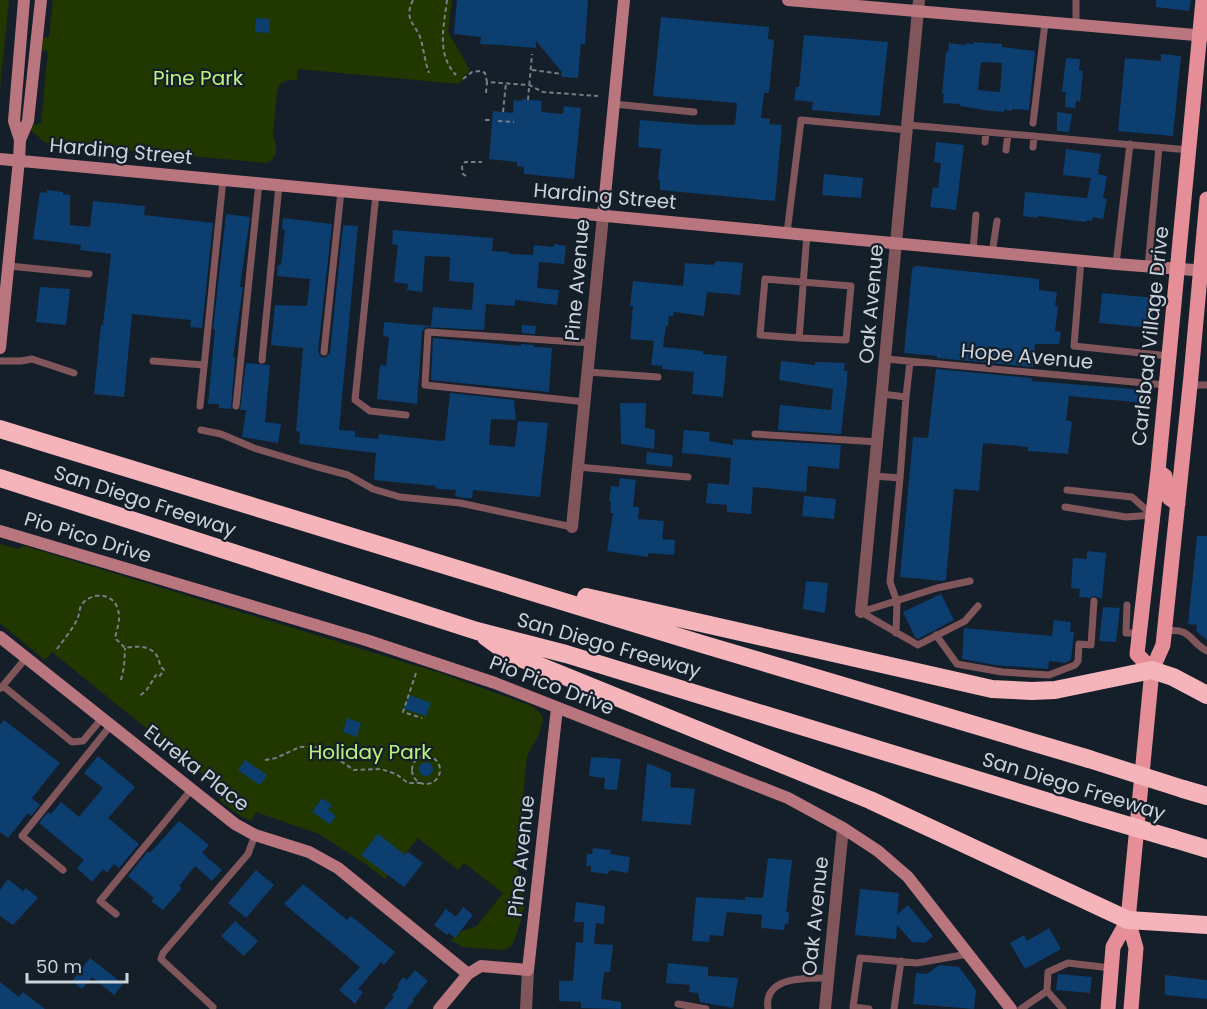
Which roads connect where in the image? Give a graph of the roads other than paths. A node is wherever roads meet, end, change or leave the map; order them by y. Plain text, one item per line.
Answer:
1 (24, 0) edge
2 (41, 0) edge
3 (624, 0) edge
4 (788, 0) edge
5 (1076, 0) edge
6 (1203, 0) edge
7 (918, 6) edge
8 (1045, 23) junction
9 (1076, 25) junction
10 (1204, 36) edge
11 (614, 104) junction
12 (694, 112) dead end
13 (1034, 123) dead end
14 (908, 127) junction
15 (986, 132) junction
16 (1008, 134) junction
17 (1034, 136) junction
18 (20, 140) junction
19 (985, 142) dead end
20 (1130, 144) junction
21 (1033, 147) dead end
22 (1159, 147) junction
23 (1006, 150) dead end
24 (1189, 150) junction
25 (0, 159) edge
26 (19, 160) junction
27 (223, 180) junction
28 (259, 183) junction
29 (279, 185) junction
30 (341, 191) junction
31 (376, 194) junction
32 (1207, 199) edge
33 (976, 215) dead end
34 (603, 216) junction
35 (998, 221) dead end
36 (787, 233) junction
37 (807, 235) junction
38 (896, 243) junction
39 (973, 250) junction
40 (992, 253) junction
41 (1081, 260) junction
42 (1116, 264) junction
43 (9, 266) junction
44 (1148, 267) junction
45 (1178, 269) junction
46 (1204, 271) edge
47 (89, 274) dead end
48 (803, 282) junction
49 (799, 338) junction
50 (591, 343) junction
51 (0, 348) edge
52 (324, 352) dead end
53 (1169, 356) junction
54 (885, 359) junction
55 (262, 360) dead end
56 (0, 361) edge
57 (153, 361) dead end
58 (910, 362) junction
59 (204, 365) junction
60 (588, 372) junction
61 (74, 373) dead end
62 (658, 377) dead end
63 (1166, 385) junction
64 (1190, 385) junction
65 (1207, 386) edge
66 (882, 394) junction
67 (906, 397) junction
68 (586, 402) junction
69 (200, 406) dead end
70 (236, 406) dead end
71 (406, 415) dead end
72 (201, 430) dead end
73 (8, 431) edge
74 (755, 435) dead end
75 (878, 442) junction
76 (578, 467) junction
77 (1158, 471) junction
78 (874, 476) junction
79 (688, 477) dead end
80 (900, 478) junction
81 (1, 479) edge
82 (1067, 490) dead end
83 (1178, 504) junction
84 (1065, 507) dead end
85 (1153, 515) junction
86 (572, 527) joint
87 (0, 531) edge
88 (1174, 544) junction
89 (453, 567) junction
90 (970, 581) dead end
91 (1094, 601) dead end
92 (897, 602) junction
93 (1127, 605) dead end
94 (978, 606) dead end
95 (861, 612) junction
96 (477, 631) junction
97 (1165, 631) junction
98 (896, 633) junction
99 (1141, 633) junction
100 (936, 635) junction
101 (0, 637) edge
102 (1207, 651) edge
103 (26, 658) junction
104 (1152, 670) junction
105 (1, 688) edge
106 (1207, 695) edge
107 (558, 708) junction
108 (107, 721) junction
109 (191, 790) junction
110 (1207, 796) edge
111 (843, 828) junction
112 (255, 835) junction
113 (1207, 849) edge
114 (63, 870) dead end
115 (116, 914) dead end
116 (1128, 920) junction
117 (1207, 925) edge
118 (968, 954) junction
119 (901, 962) junction
120 (1111, 968) junction
121 (528, 970) junction
122 (468, 974) junction
123 (828, 978) junction
124 (1047, 991) junction
125 (678, 1004) dead end
126 (1004, 1006) edge
127 (213, 1007) dead end
128 (439, 1009) edge
129 (526, 1009) edge
130 (706, 1009) edge
131 (768, 1009) edge
132 (825, 1009) edge
133 (869, 1009) edge
134 (894, 1009) edge
135 (1021, 1009) edge
136 (1064, 1009) edge
137 (1108, 1009) edge
138 (1131, 1009) edge

1 - 18 street
2 - 18 street
3 - 11 street, Pine Avenue
4 - 7 street
5 - 9 lane
6 - 10 main road, Carlsbad Village Drive
7 - 8 street
7 - 14 street, Oak Avenue
8 - 9 street
8 - 13 lane
9 - 10 street
10 - 24 main road, Carlsbad Village Drive
11 - 12 lane
11 - 34 street, Pine Avenue
14 - 15 lane
14 - 36 lane
14 - 38 street, Oak Avenue
15 - 16 lane
15 - 19 lane
16 - 17 lane
16 - 23 lane
17 - 20 lane
17 - 21 lane
18 - 26 street
20 - 22 lane
20 - 42 lane
22 - 24 lane
22 - 44 lane
24 - 45 main road, Carlsbad Village Drive
25 - 26 street, Harding Street
26 - 27 street, Harding Street
26 - 43 street
27 - 28 street, Harding Street
27 - 59 lane
28 - 29 street, Harding Street
28 - 70 lane
29 - 30 street, Harding Street
29 - 55 lane
30 - 31 street, Harding Street
30 - 52 lane
31 - 34 street, Harding Street
31 - 71 lane
32 - 46 main road
33 - 39 lane
34 - 36 street, Harding Street
34 - 50 street, Pine Avenue
35 - 40 lane
36 - 37 street, Harding Street
37 - 38 street, Harding Street
37 - 48 lane
38 - 39 street, Harding Street
38 - 54 street, Oak Avenue
39 - 40 street, Harding Street
40 - 41 street, Harding Street
41 - 42 street, Harding Street
41 - 53 lane
42 - 44 street, Harding Street
43 - 47 lane
43 - 51 street
44 - 45 street, Harding Street
45 - 46 street, Harding Street
45 - 53 main road, Carlsbad Village Drive
46 - 64 main road
48 - 49 lane
48 - 49 lane
48 - 49 lane
50 - 60 street, Pine Avenue
50 - 68 lane
53 - 63 main road, Carlsbad Village Drive
54 - 58 lane, Hope Avenue
54 - 66 street, Oak Avenue
56 - 61 lane
57 - 59 lane
58 - 63 lane, Hope Avenue
58 - 67 lane
59 - 69 lane
60 - 62 lane
60 - 68 street, Pine Avenue
63 - 77 main road, Carlsbad Village Drive
64 - 65 lane
64 - 83 main road
66 - 67 lane
66 - 75 street, Oak Avenue
67 - 80 lane
68 - 76 street, Pine Avenue
72 - 86 lane
73 - 89 highway, San Diego Freeway
74 - 75 lane
75 - 78 street, Oak Avenue
76 - 79 lane
76 - 86 street, Pine Avenue
77 - 83 main road
77 - 85 main road, Carlsbad Village Drive
78 - 80 lane
78 - 95 street, Oak Avenue
80 - 92 lane
81 - 96 highway, San Diego Freeway
82 - 85 lane
83 - 88 main road
84 - 85 lane
85 - 88 main road
85 - 99 main road, Carlsbad Village Drive
87 - 107 street, Pio Pico Drive
88 - 97 main road
89 - 104 highway
89 - 110 highway, San Diego Freeway, bridge
90 - 92 lane
91 - 100 lane
92 - 95 lane
92 - 98 lane
93 - 99 lane
94 - 100 lane
95 - 98 lane
96 - 113 highway, San Diego Freeway, bridge
96 - 116 highway
97 - 102 lane
97 - 104 main road
98 - 100 lane
99 - 104 main road, Carlsbad Village Drive
101 - 103 street, Eureka Place
103 - 105 lane
103 - 108 street, Eureka Place
104 - 106 highway
104 - 116 main road
105 - 108 lane
107 - 111 street, Pio Pico Drive
107 - 121 street, Pine Avenue
108 - 109 street, Eureka Place
108 - 114 lane
109 - 112 street, Eureka Place
109 - 115 lane
111 - 118 street, Pio Pico Drive
111 - 123 street, Oak Avenue
112 - 122 street, Eureka Place
112 - 127 lane
116 - 117 highway
116 - 120 main road
116 - 138 main road
118 - 119 lane
118 - 126 street, Pio Pico Drive
119 - 133 lane
119 - 134 lane
120 - 124 lane
120 - 137 main road
121 - 122 street
121 - 129 street, Pine Avenue
122 - 128 street
123 - 131 lane
123 - 132 street, Oak Avenue
124 - 135 lane
124 - 136 lane
125 - 130 lane

